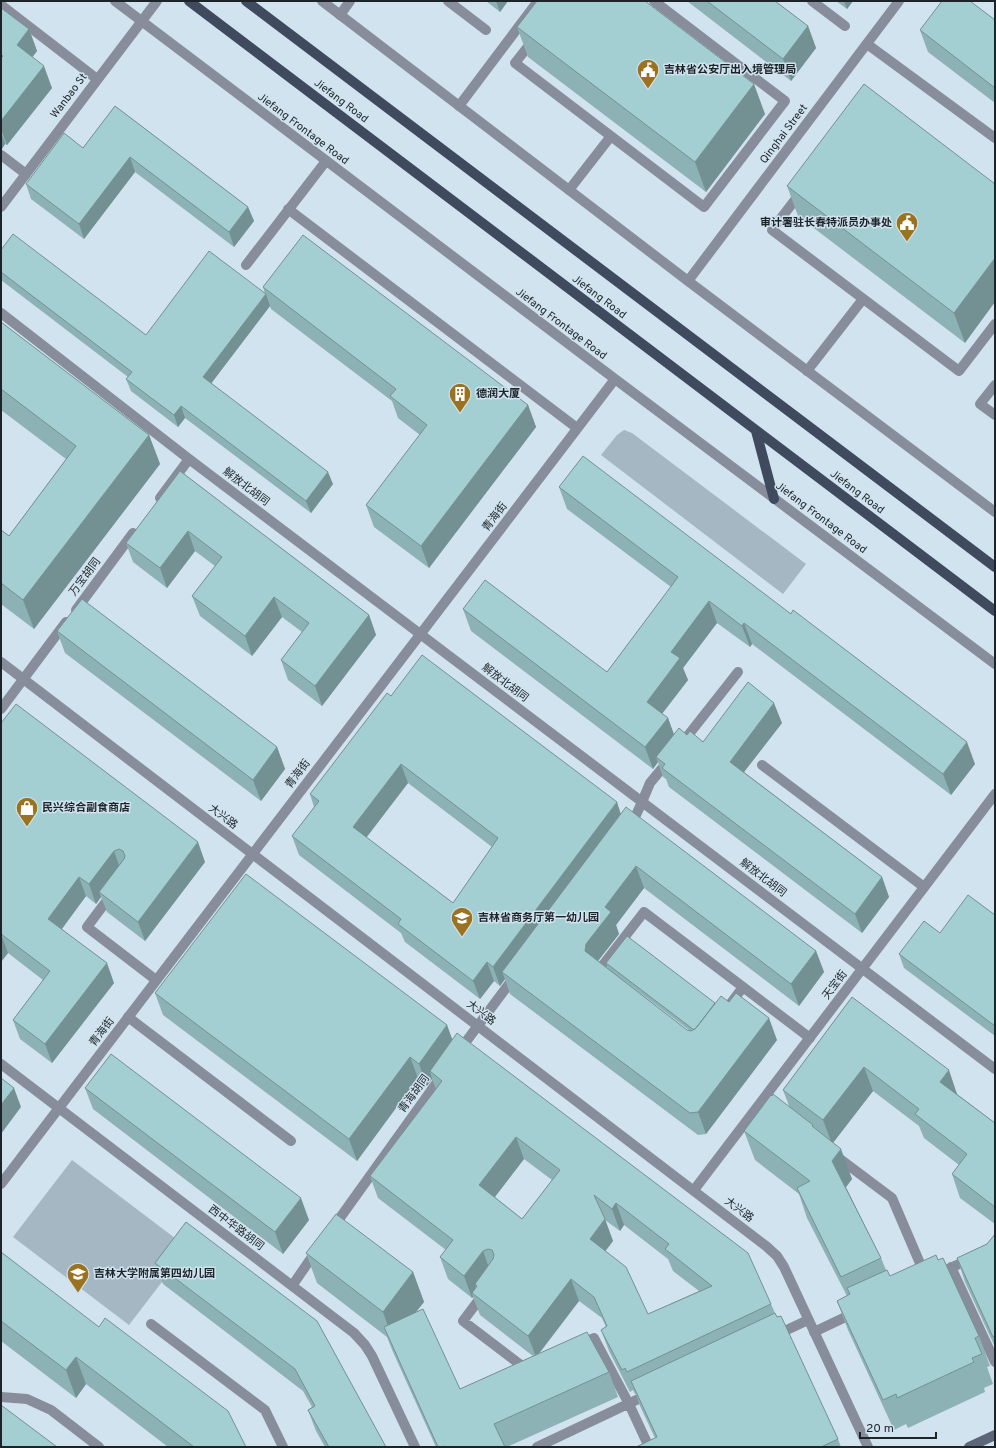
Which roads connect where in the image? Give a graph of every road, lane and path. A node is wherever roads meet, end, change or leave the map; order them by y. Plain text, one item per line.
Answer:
1 (115, 1) edge
2 (156, 1) edge
3 (189, 1) edge
4 (246, 1) edge
5 (322, 1) edge
6 (350, 1) edge
7 (448, 1) edge
8 (538, 1) edge
9 (654, 1) edge
10 (812, 1) edge
11 (900, 1) edge
12 (1, 5) edge
13 (340, 15) junction
14 (141, 21) junction
15 (845, 26) dead end
16 (486, 30) dead end
17 (539, 32) edge
18 (867, 44) junction
19 (97, 79) junction
20 (459, 106) junction
21 (611, 136) junction
22 (995, 138) edge
23 (1, 155) edge
24 (326, 161) junction
25 (26, 174) junction
26 (806, 186) edge
27 (569, 190) junction
28 (1, 207) edge
29 (288, 209) junction
30 (246, 265) dead end
31 (688, 281) junction
32 (863, 299) junction
33 (1, 313) edge
34 (995, 324) edge
35 (808, 371) junction
36 (615, 379) junction
37 (995, 385) edge
38 (995, 415) edge
39 (577, 428) junction
40 (756, 431) junction
41 (189, 459) junction
42 (774, 499) junction
43 (156, 503) edge
44 (995, 512) edge
45 (141, 522) edge
46 (995, 567) edge
47 (995, 612) edge
48 (421, 634) junction
49 (1, 662) edge
50 (995, 664) edge
51 (738, 672) dead end
52 (23, 679) junction
53 (1, 709) edge
54 (762, 765) dead end
55 (995, 794) edge
56 (642, 802) junction
57 (622, 834) edge
58 (252, 854) junction
59 (117, 887) edge
60 (924, 887) junction
61 (521, 968) edge
62 (862, 968) junction
63 (156, 980) junction
64 (744, 987) junction
65 (128, 1017) junction
66 (478, 1026) junction
67 (810, 1038) junction
68 (1, 1064) edge
69 (995, 1069) edge
70 (59, 1108) junction
71 (291, 1141) dead end
72 (831, 1151) edge
73 (1, 1184) edge
74 (694, 1190) junction
75 (982, 1253) edge
76 (951, 1267) junction
77 (492, 1284) edge
78 (292, 1286) junction
79 (863, 1309) edge
80 (808, 1320) junction
81 (152, 1324) dead end
82 (814, 1332) junction
83 (765, 1340) edge
84 (567, 1351) edge
85 (995, 1362) edge
86 (540, 1363) edge
87 (658, 1390) edge
88 (1, 1397) edge
89 (629, 1404) junction
90 (995, 1435) edge
91 (99, 1447) edge
92 (283, 1447) edge
93 (415, 1447) edge
94 (536, 1447) edge
95 (649, 1447) edge
96 (868, 1447) edge
97 (969, 1447) edge

1 - 14 street, Jiefang Frontage Road
2 - 14 street, Wanbao St
3 - 40 main road, Jiefang Road
4 - 46 main road, Jiefang Road
5 - 13 street
6 - 13 street
7 - 16 street
8 - 20 street
9 - 21 street
10 - 15 street
11 - 18 street, Qinghai Street
12 - 19 street
13 - 20 street
14 - 19 street, Wanbao St
14 - 24 street, Jiefang Frontage Road
17 - 21 street
18 - 22 street
18 - 31 street, Qinghai Street
19 - 25 street, Wanbao St
20 - 27 street
21 - 27 street
23 - 25 street
24 - 29 street
24 - 36 street, Jiefang Frontage Road
25 - 28 street, Wanbao St
26 - 32 street
27 - 31 street
29 - 30 street
29 - 39 street
31 - 35 street
32 - 34 street
32 - 35 street
33 - 41 street, 解放北胡同
35 - 44 street
36 - 39 street, 青海街
36 - 42 street, Jiefang Frontage Road
37 - 38 street
39 - 48 street, 青海街
40 - 42 main road
40 - 47 main road, Jiefang Road
41 - 43 street
41 - 48 street, 解放北胡同
42 - 50 street, Jiefang Frontage Road
45 - 52 street, 万宝胡同
48 - 56 street, 解放北胡同
48 - 58 street, 青海街
49 - 52 street, 大兴路
51 - 56 street
52 - 53 street, 万宝胡同
52 - 58 street, 大兴路
54 - 60 street
55 - 60 street, 天宝街
56 - 57 street
56 - 62 street, 解放北胡同
58 - 63 street, 青海街
58 - 66 street, 大兴路
59 - 63 street
60 - 62 street, 天宝街
61 - 66 street, 青海胡同
62 - 67 street, 天宝街
62 - 69 street, 解放北胡同
63 - 65 street, 青海街
64 - 64 street
64 - 67 street
65 - 70 street, 青海街
65 - 71 street
66 - 74 street, 大兴路
66 - 78 street, 青海胡同
67 - 74 street, 天宝街
68 - 70 street, 西中华路胡同
70 - 73 street, 青海街
70 - 78 street, 西中华路胡同
72 - 76 street
74 - 80 street, 大兴路
75 - 76 street
76 - 85 street
77 - 86 street
78 - 93 street, 西中华路胡同
79 - 82 street
80 - 82 street, 大兴路
80 - 83 street
81 - 92 street
82 - 96 street, 大兴路
84 - 89 street
87 - 89 street
88 - 91 street
89 - 94 street
89 - 95 street
90 - 97 main road

